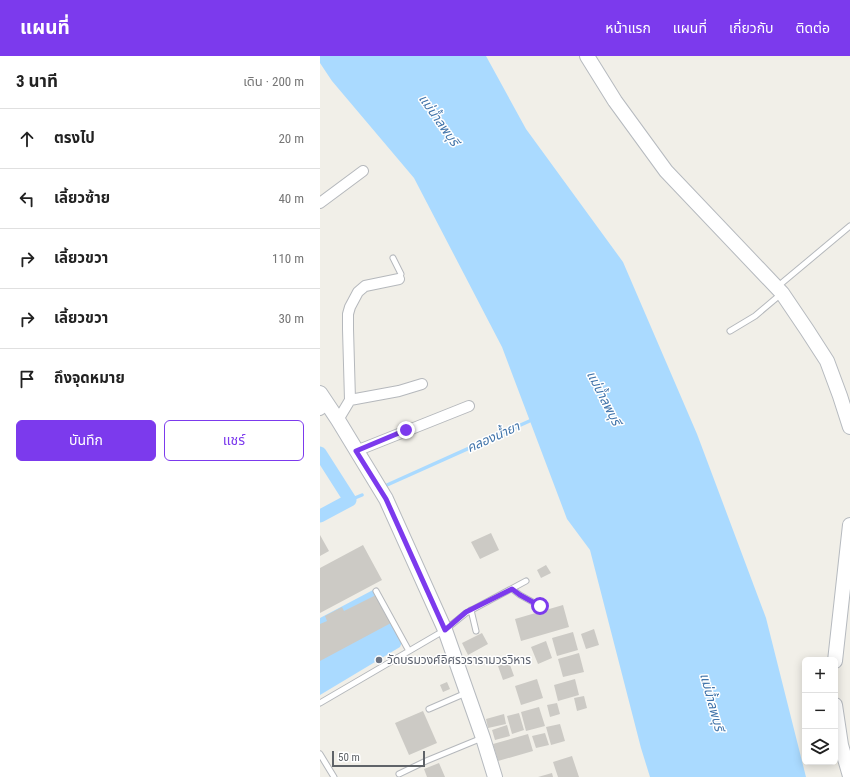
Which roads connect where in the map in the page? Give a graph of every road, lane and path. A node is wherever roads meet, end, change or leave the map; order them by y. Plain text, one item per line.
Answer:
1 (587, 56) edge
2 (363, 172) dead end
3 (320, 203) edge
4 (850, 226) edge
5 (393, 258) dead end
6 (400, 279) joint
7 (779, 290) junction
8 (730, 331) dead end
9 (422, 384) dead end
10 (350, 400) junction
11 (323, 402) edge
12 (469, 406) dead end
13 (338, 420) junction
14 (850, 427) edge
15 (356, 451) junction
16 (850, 524) edge
17 (526, 581) dead end
18 (512, 589) junction
19 (376, 592) dead end
20 (846, 600) edge
21 (540, 606) dead end
22 (471, 610) junction
23 (445, 630) junction
24 (476, 631) dead end
25 (408, 651) junction
26 (836, 657) edge
27 (467, 692) junction
28 (320, 703) edge
29 (429, 709) dead end
30 (838, 722) edge
31 (483, 738) junction
32 (320, 754) edge
33 (399, 774) dead end
34 (850, 776) edge
35 (334, 777) edge
36 (496, 777) edge

1 - 7 street
2 - 3 street
4 - 7 lane
5 - 6 lane
6 - 10 street
7 - 8 lane
7 - 14 street
9 - 10 street
10 - 13 street
11 - 13 street
12 - 15 street
13 - 15 street
15 - 23 street
16 - 20 street
17 - 18 lane
18 - 21 lane
18 - 22 lane
19 - 25 lane
20 - 26 street
22 - 23 lane
22 - 24 lane
23 - 25 lane
23 - 27 street
25 - 28 lane
27 - 29 lane
27 - 31 street
30 - 34 street
31 - 33 lane
31 - 36 street
32 - 35 lane

